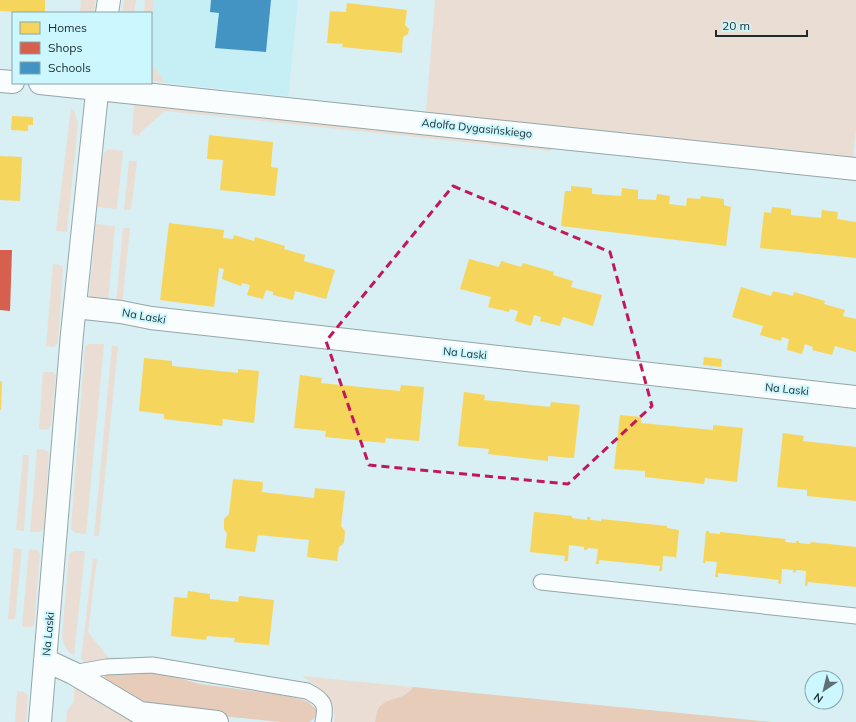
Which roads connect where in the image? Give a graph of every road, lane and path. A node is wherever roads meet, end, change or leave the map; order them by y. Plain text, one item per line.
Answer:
1 (109, 0) edge
2 (108, 12) edge
3 (0, 81) edge
4 (12, 82) edge
5 (54, 84) edge
6 (98, 86) edge
7 (856, 169) edge
8 (75, 307) junction
9 (856, 396) edge
10 (542, 582) dead end
11 (856, 616) edge
12 (45, 660) junction
13 (74, 673) junction
14 (40, 722) edge
15 (217, 722) edge
16 (322, 722) edge

1 - 2 street
3 - 4 street
5 - 6 street, Adolfa Dygasińskiego
6 - 7 street, Adolfa Dygasińskiego
6 - 8 street, Na Laski
8 - 9 street, Na Laski
8 - 12 street, Na Laski
10 - 11 lane
12 - 13 street
12 - 14 street, Na Laski
13 - 15 street
13 - 16 lane

